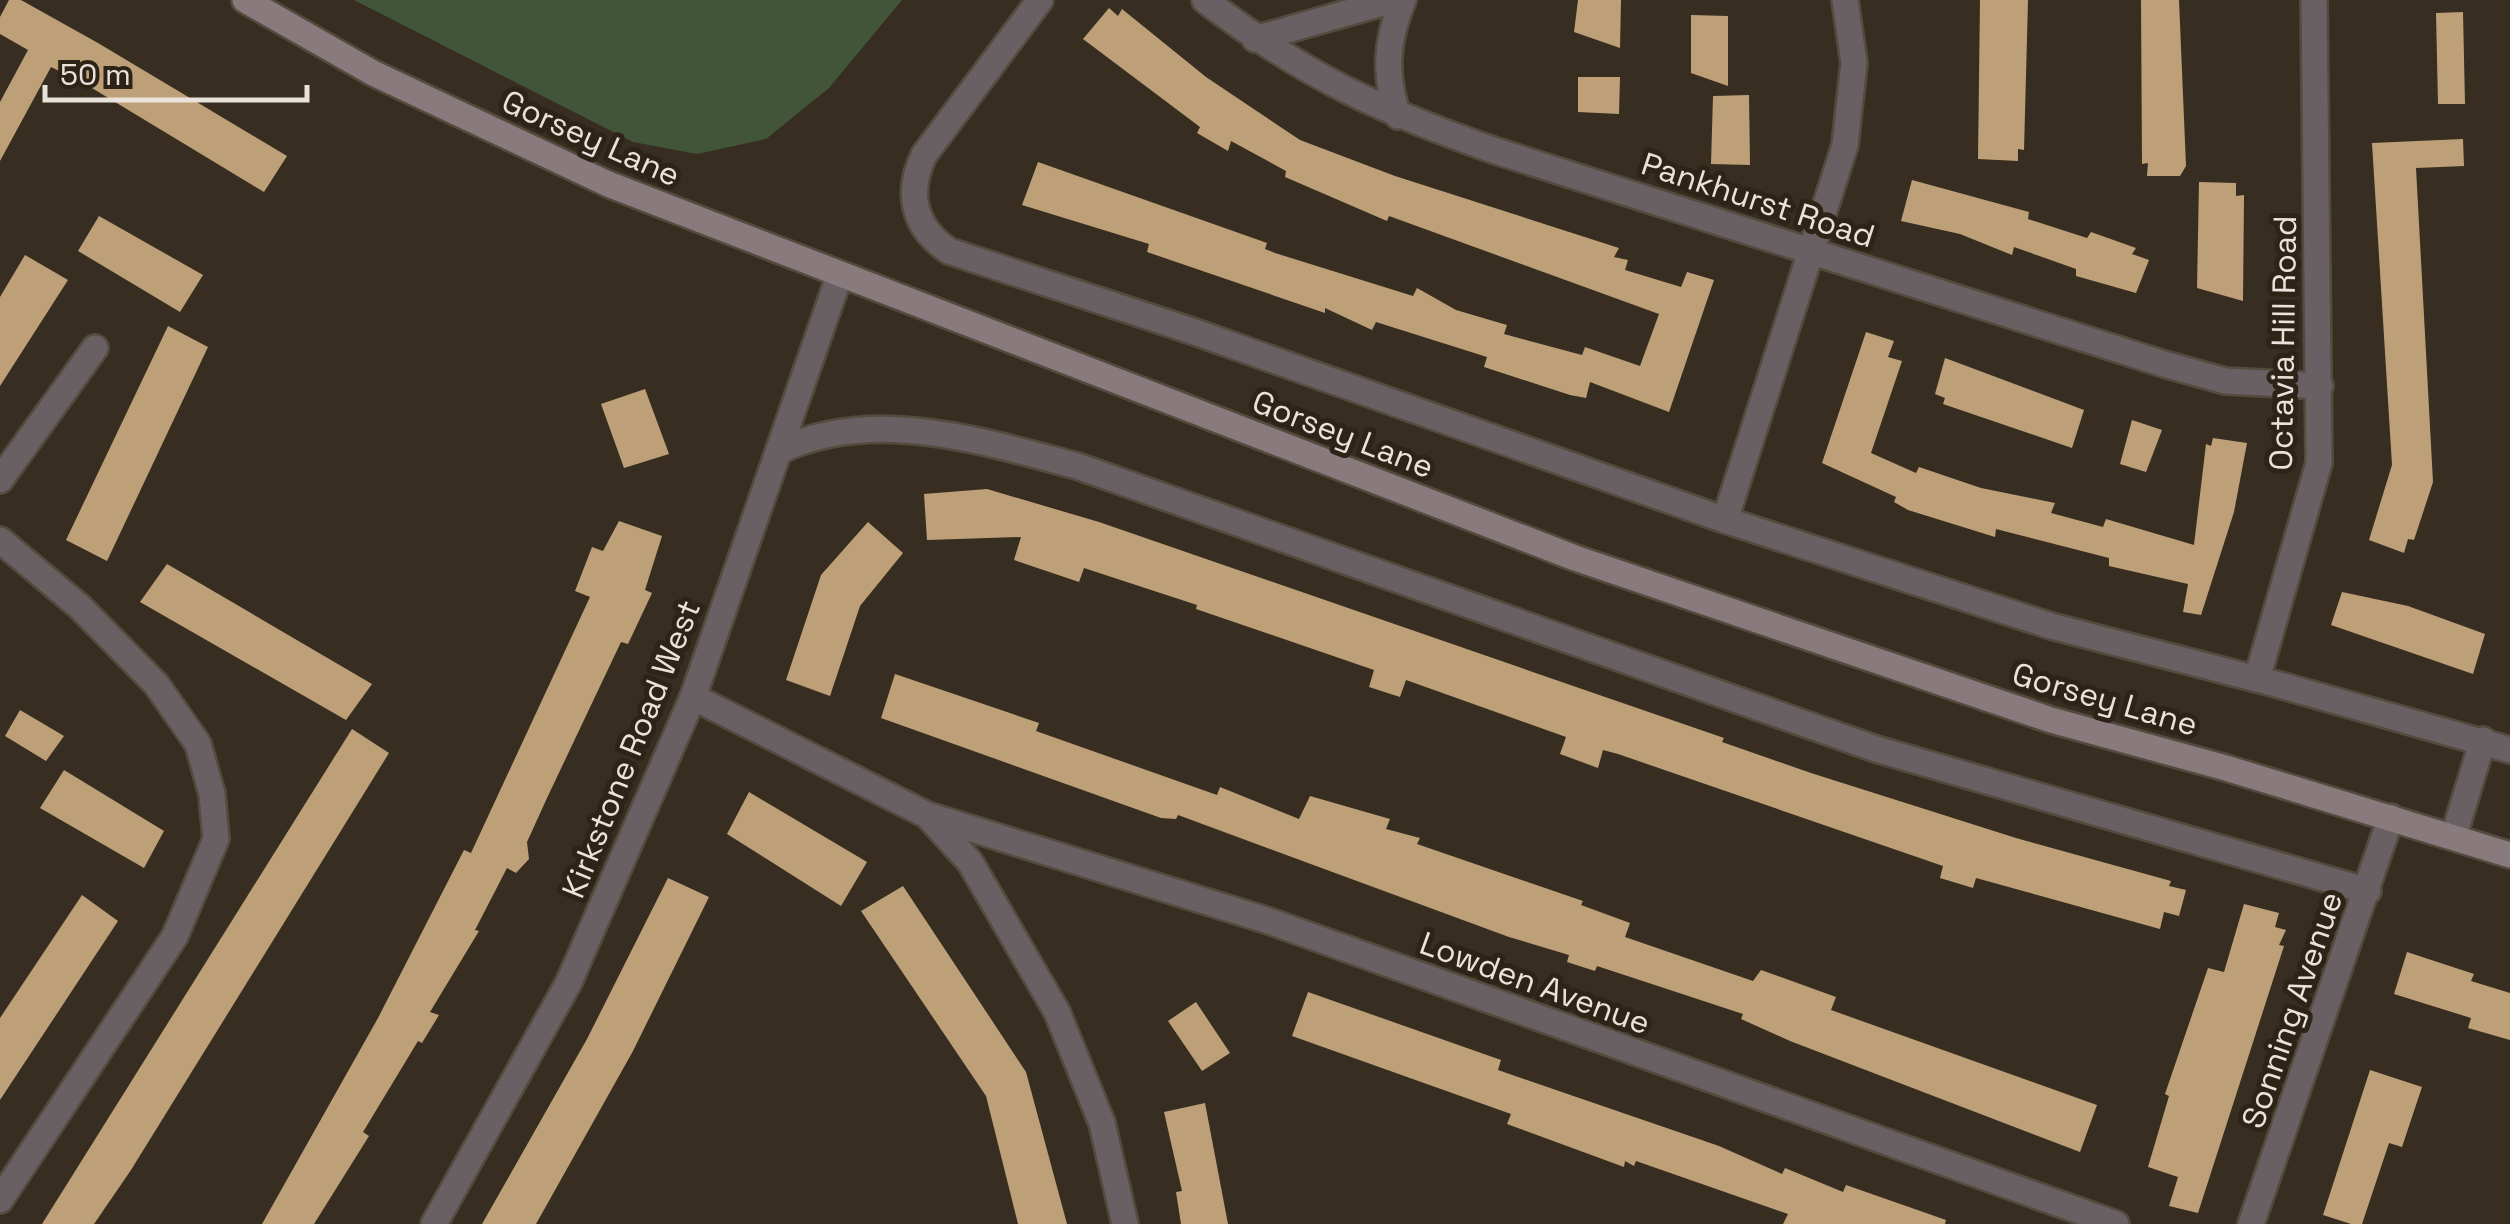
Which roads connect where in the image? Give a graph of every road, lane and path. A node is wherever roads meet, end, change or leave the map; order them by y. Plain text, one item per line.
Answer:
1 (245, 0) edge
2 (1040, 0) edge
3 (1205, 0) edge
4 (1393, 0) edge
5 (1403, 0) edge
6 (1845, 0) edge
7 (2314, 0) edge
8 (1256, 39) junction
9 (1398, 116) junction
10 (1810, 250) junction
11 (839, 276) junction
12 (95, 348) dead end
13 (2320, 386) junction
14 (779, 451) junction
15 (0, 480) edge
16 (1725, 520) junction
17 (0, 540) edge
18 (2257, 678) junction
19 (692, 697) junction
20 (2483, 740) junction
21 (2510, 750) edge
22 (927, 815) junction
23 (2391, 817) junction
24 (2454, 836) junction
25 (2510, 854) edge
26 (2368, 892) junction
27 (0, 1200) edge
28 (434, 1224) edge
29 (1125, 1224) edge
30 (2116, 1224) edge
31 (2251, 1224) edge

1 - 11 main road, Gorsey Lane
2 - 16 street, Gorsey Lane
3 - 8 street, Pankhurst Road
4 - 8 street
5 - 9 street
6 - 10 street
7 - 13 street, Octavia Hill Road
8 - 9 street, Pankhurst Road
9 - 10 street, Pankhurst Road
10 - 13 street, Pankhurst Road
10 - 16 street
11 - 14 street, Kirkstone Road West
11 - 23 main road, Gorsey Lane
12 - 15 street
13 - 18 street, Octavia Hill Road
14 - 19 street, Kirkstone Road West
14 - 26 street
16 - 18 street, Gorsey Lane
17 - 27 street
18 - 20 street, Gorsey Lane
19 - 22 street
19 - 28 street, Kirkstone Road West
20 - 21 street, Gorsey Lane
20 - 24 street
22 - 29 street
22 - 30 street, Lowden Avenue
23 - 24 main road, Gorsey Lane
23 - 26 street, Sonning Avenue
24 - 25 main road, Gorsey Lane
26 - 31 street, Sonning Avenue

